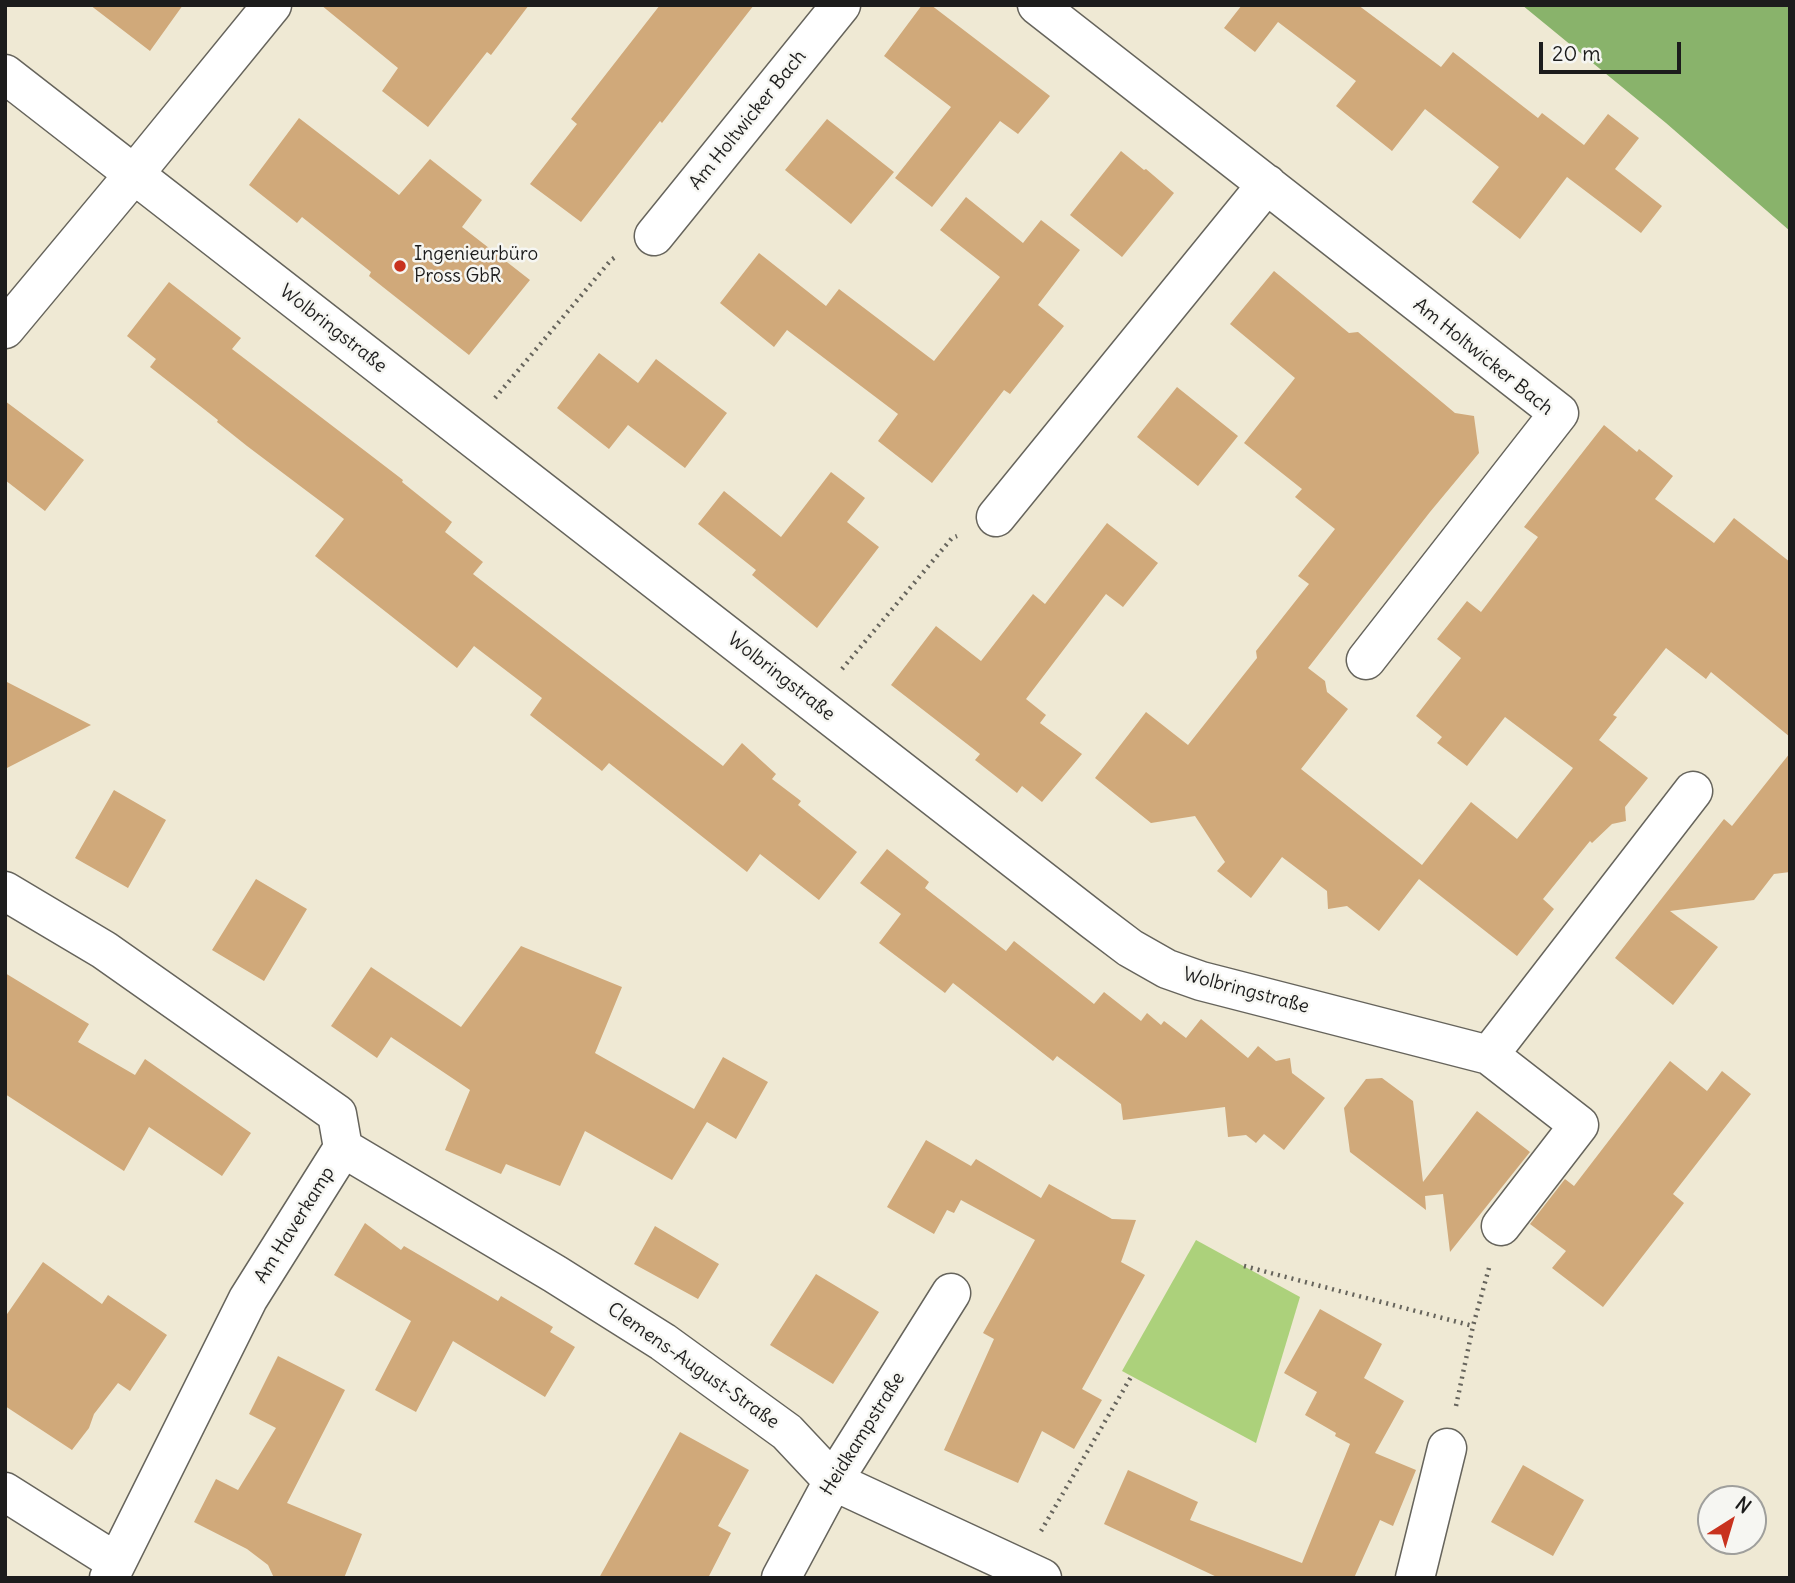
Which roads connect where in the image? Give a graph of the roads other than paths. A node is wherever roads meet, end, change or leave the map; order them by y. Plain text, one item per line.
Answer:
1 (272, 5) edge
2 (841, 5) edge
3 (1037, 5) edge
4 (5, 74) edge
5 (135, 173) junction
6 (1267, 184) junction
7 (654, 236) road end
8 (5, 329) edge
9 (996, 517) road end
10 (1366, 660) dead end
11 (1693, 791) dead end
12 (5, 891) edge
13 (1489, 1055) junction
14 (343, 1148) junction
15 (1501, 1226) road end
16 (951, 1293) dead end
17 (1447, 1448) road end
18 (832, 1481) junction
19 (5, 1492) edge
20 (113, 1570) edge
21 (1031, 1573) edge
22 (780, 1578) edge
23 (1415, 1578) edge

1 - 5 street
2 - 7 street, Am Holtwicker Bach
3 - 6 street, Am Holtwicker Bach
4 - 5 street, Wolbringstraße
5 - 8 street
5 - 13 street, Wolbringstraße
6 - 9 street
6 - 10 street, Am Holtwicker Bach
11 - 13 street
12 - 14 street, Am Haverkamp
13 - 15 street, Wolbringstraße
14 - 18 street, Clemens-August-Straße
14 - 20 street, Am Haverkamp
16 - 18 street, Heidkampstraße
17 - 23 street
18 - 21 street, Clemens-August-Straße
18 - 22 street, Heidkampstraße
19 - 20 street

